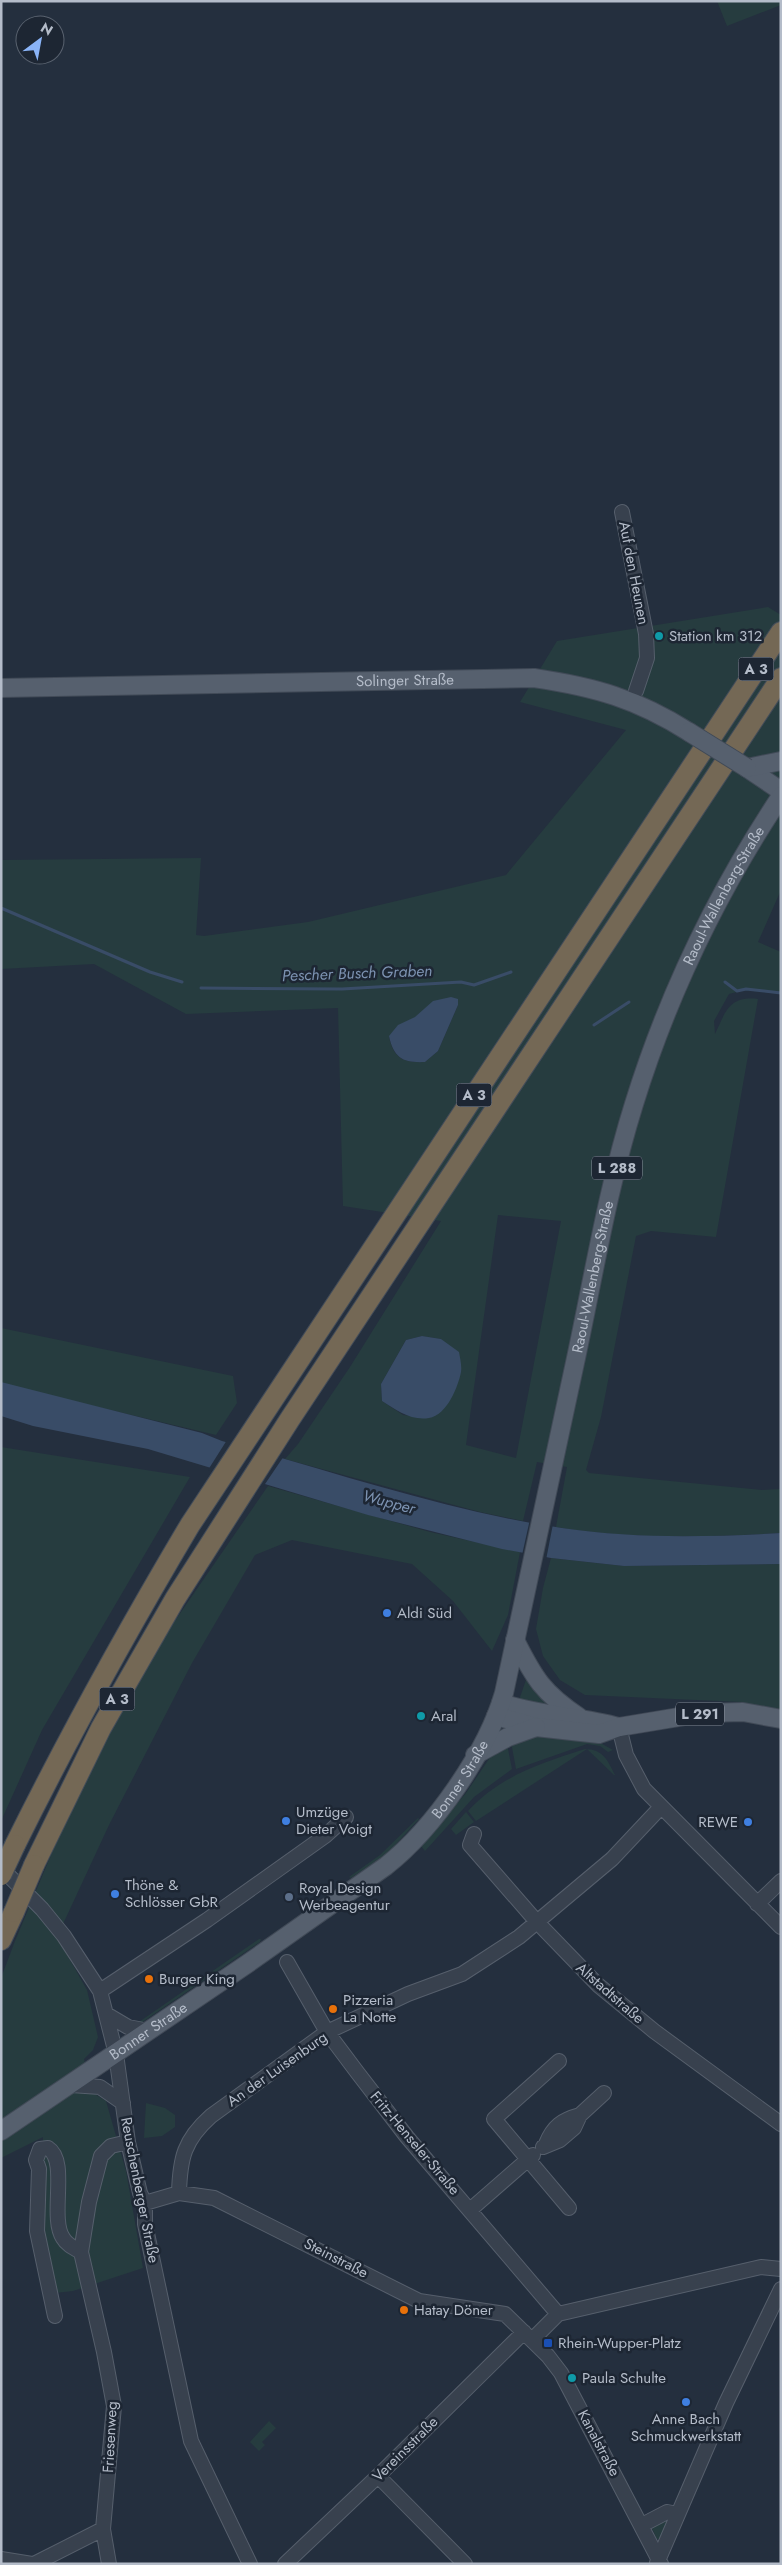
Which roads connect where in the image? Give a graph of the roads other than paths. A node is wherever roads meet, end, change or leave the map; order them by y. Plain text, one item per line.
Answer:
1 (622, 512) dead end
2 (781, 632) edge
3 (781, 678) edge
4 (1, 688) edge
5 (636, 691) dead end
6 (781, 761) edge
7 (747, 768) junction
8 (781, 791) edge
9 (781, 796) edge
10 (515, 1640) junction
11 (498, 1709) junction
12 (584, 1720) junction
13 (781, 1720) edge
14 (536, 1727) junction
15 (619, 1727) junction
16 (474, 1756) junction
17 (660, 1808) junction
18 (346, 1817) dead end
19 (474, 1834) dead end
20 (1, 1868) edge
21 (1, 1875) edge
22 (781, 1881) edge
23 (757, 1904) junction
24 (537, 1922) junction
25 (781, 1927) edge
26 (1, 1940) edge
27 (287, 1962) dead end
28 (100, 1991) junction
29 (106, 2014) junction
30 (149, 2031) junction
31 (327, 2032) junction
32 (116, 2054) junction
33 (559, 2061) dead end
34 (72, 2085) junction
35 (604, 2093) dead end
36 (123, 2103) junction
37 (781, 2124) edge
38 (1, 2132) edge
39 (128, 2142) junction
40 (537, 2151) junction
41 (179, 2194) junction
42 (145, 2203) junction
43 (570, 2208) dead end
44 (470, 2210) junction
45 (81, 2252) junction
46 (781, 2269) edge
47 (781, 2289) edge
48 (558, 2314) junction
49 (55, 2316) dead end
50 (528, 2336) junction
51 (378, 2476) junction
52 (678, 2514) junction
53 (642, 2525) junction
54 (103, 2529) junction
55 (1, 2559) edge
56 (659, 2562) edge
57 (33, 2564) edge
58 (109, 2564) edge
59 (250, 2564) edge
60 (285, 2564) edge
61 (465, 2564) edge

1 - 5 street, Auf den Heunen
2 - 21 highway, A 3, bridge
3 - 26 highway, A 3, bridge
4 - 7 main road, Solinger Straße, bridge
6 - 7 main road
7 - 8 main road, Solinger Straße
9 - 10 main road, Raoul-Wallenberg-Straße / L 288
10 - 11 main road, Bonner Straße / L 288
10 - 12 main road
11 - 12 main road, L 291
11 - 14 main road, L 291
11 - 16 main road, Bonner Straße / L 288
12 - 15 main road, L 291
13 - 15 main road, L 291
14 - 15 main road, L 291
14 - 16 main road
15 - 17 street
16 - 30 main road, Bonner Straße / L 288
17 - 23 street
17 - 24 street, An der Luisenburg
18 - 28 street
19 - 24 street, Altstadtstraße
20 - 28 street, Reuschenberger Straße
22 - 23 street
23 - 25 street
24 - 31 street, An der Luisenburg
24 - 37 street, Altstadtstraße
27 - 31 street, Fritz-Henseler-Straße
28 - 29 street, Reuschenberger Straße
29 - 30 street
29 - 32 street, Reuschenberger Straße
30 - 32 main road, Bonner Straße / L 288
31 - 41 street, An der Luisenburg
31 - 44 street, Fritz-Henseler-Straße
32 - 34 main road, Bonner Straße / L 288
32 - 36 street, Reuschenberger Straße
33 - 40 street
34 - 36 street
34 - 38 main road, Bonner Straße / L 288
35 - 40 street
36 - 39 street, Reuschenberger Straße
39 - 42 street, Reuschenberger Straße
39 - 45 street, Friesenweg
40 - 43 street
40 - 44 street
41 - 42 street, Steinstraße
41 - 50 street, Steinstraße
42 - 59 street, Reuschenberger Straße
44 - 48 street, Fritz-Henseler-Straße
45 - 49 street
45 - 54 street, Friesenweg
46 - 48 street
47 - 52 street
48 - 50 street
50 - 51 street, Vereinsstraße
50 - 53 street, Kanalstraße
51 - 60 street, Vereinsstraße
51 - 61 street
52 - 53 street
52 - 56 street
53 - 56 street, Kanalstraße
54 - 57 street
54 - 58 street, Friesenweg
55 - 57 street

